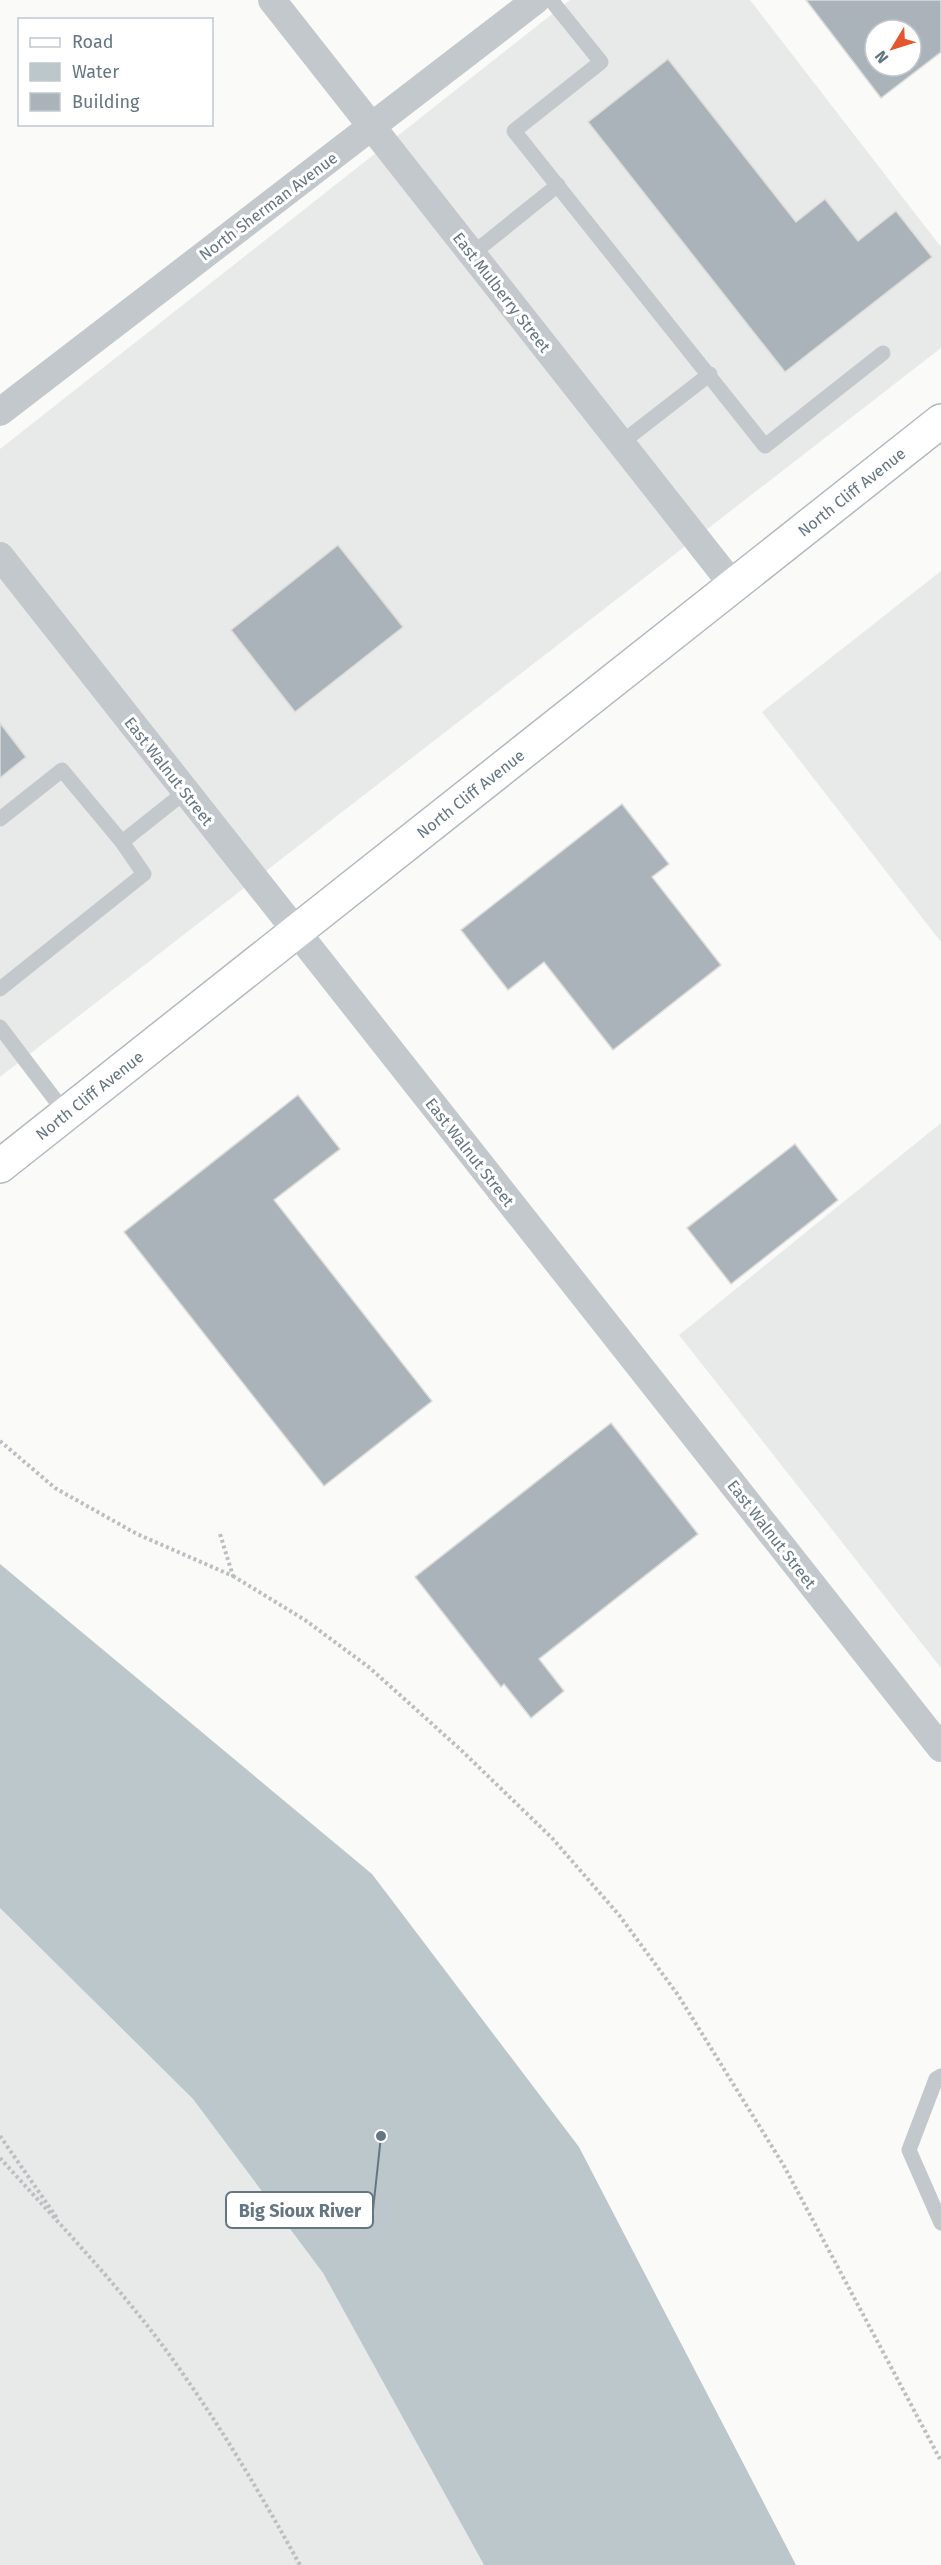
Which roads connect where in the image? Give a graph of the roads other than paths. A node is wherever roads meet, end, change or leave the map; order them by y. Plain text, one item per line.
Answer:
1 (272, 0) edge
2 (536, 0) edge
3 (551, 0) edge
4 (372, 127) junction
5 (558, 185) junction
6 (472, 254) junction
7 (883, 353) dead end
8 (710, 374) junction
9 (0, 412) edge
10 (941, 421) edge
11 (621, 443) junction
12 (0, 556) edge
13 (732, 584) junction
14 (185, 792) junction
15 (0, 819) edge
16 (122, 842) junction
17 (296, 932) junction
18 (0, 989) edge
19 (0, 1027) edge
20 (66, 1114) junction
21 (0, 1166) edge
22 (941, 1748) edge
23 (941, 2076) edge
24 (941, 2223) edge

1 - 4 street, East Mulberry Street
2 - 4 street, North Sherman Avenue
3 - 5 lane
4 - 6 street, East Mulberry Street
4 - 9 street, North Sherman Avenue
5 - 6 lane
5 - 8 lane
6 - 11 street, East Mulberry Street
7 - 8 lane
8 - 11 lane
10 - 13 main road, North Cliff Avenue
11 - 13 street, East Mulberry Street
12 - 14 street, East Walnut Street
13 - 17 main road, North Cliff Avenue
14 - 16 lane
14 - 17 street, East Walnut Street
15 - 16 lane
16 - 18 lane
17 - 20 main road, North Cliff Avenue
17 - 22 street, East Walnut Street
19 - 20 lane
20 - 21 main road, North Cliff Avenue
23 - 24 lane

